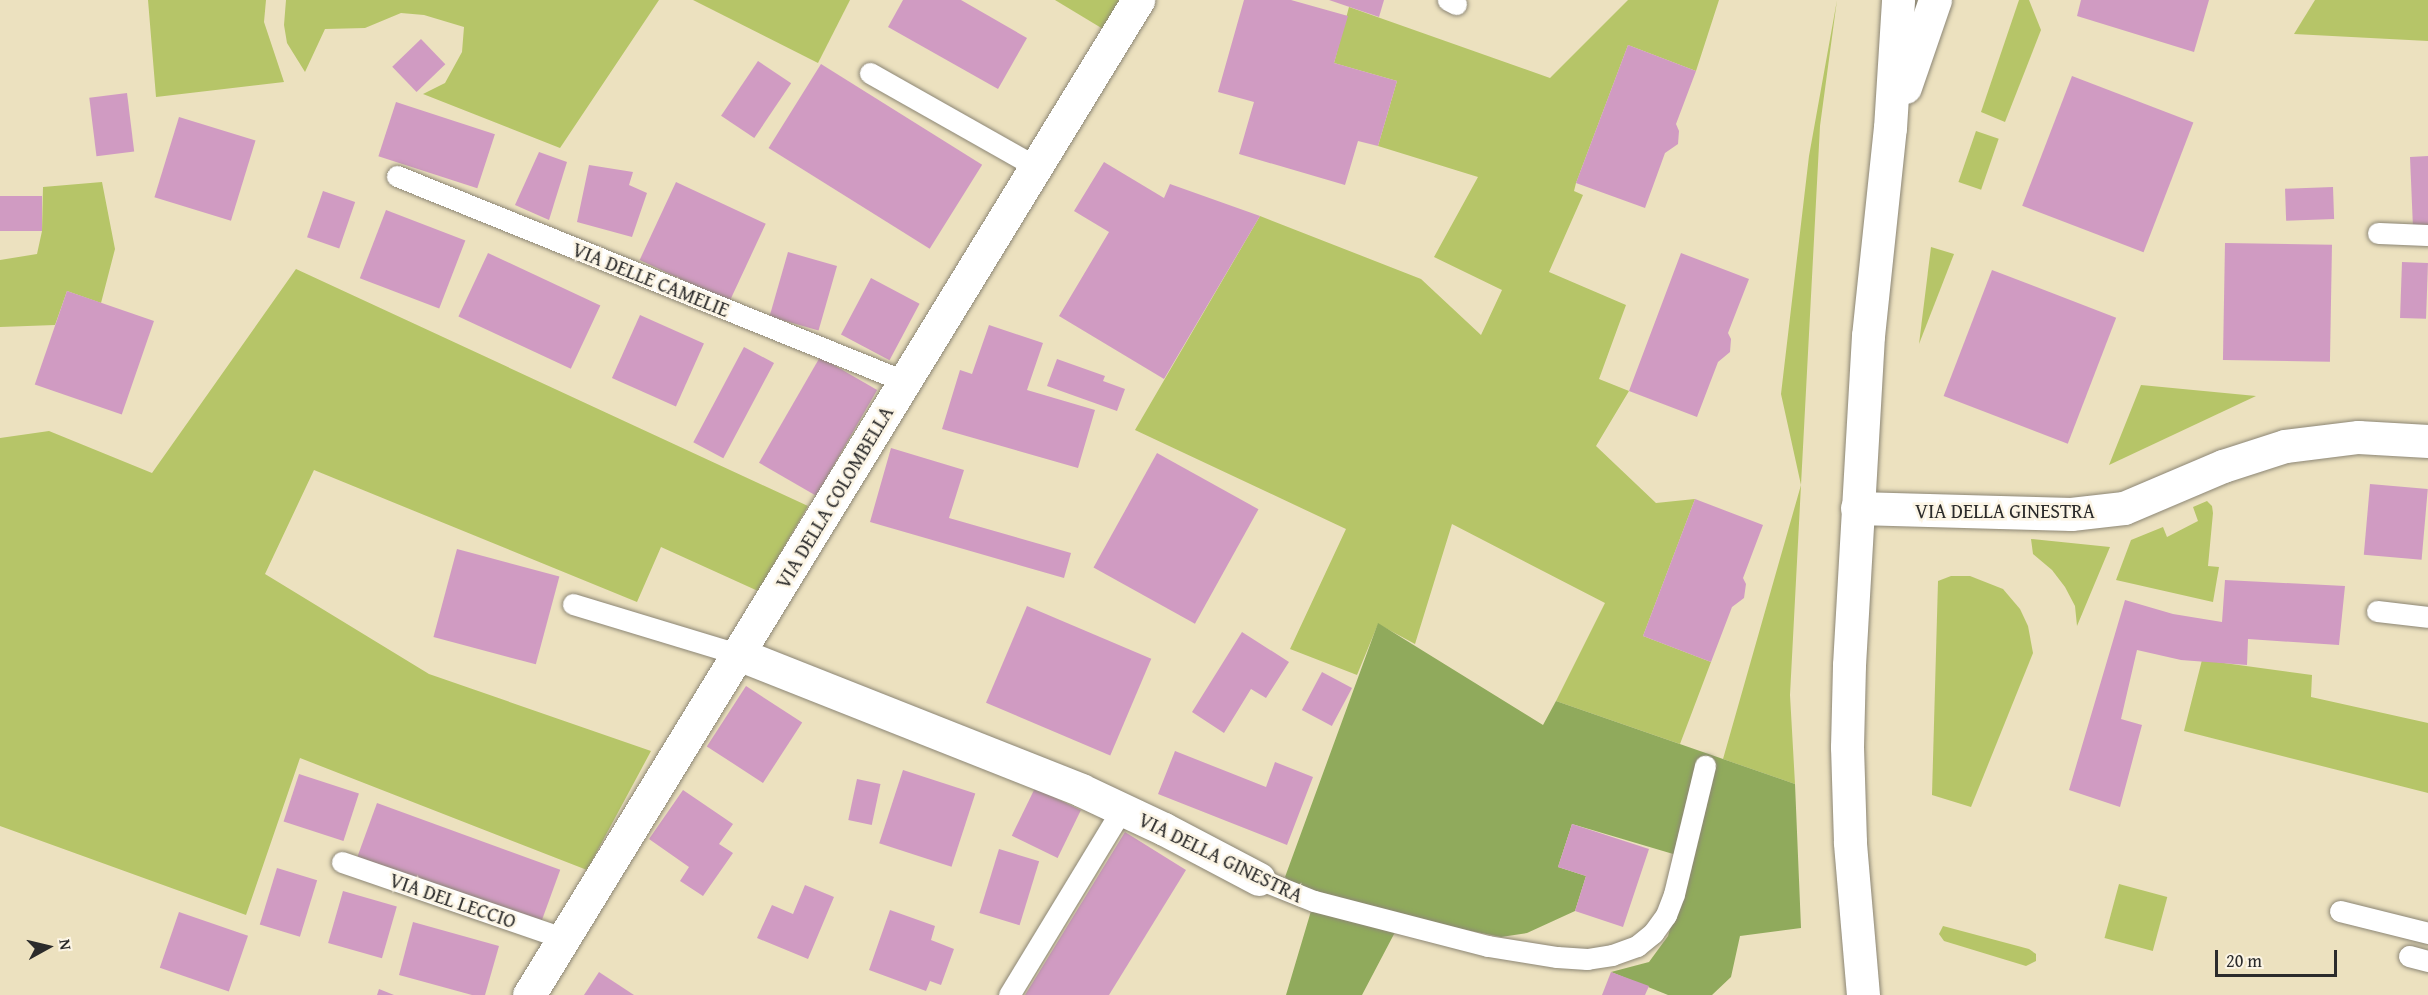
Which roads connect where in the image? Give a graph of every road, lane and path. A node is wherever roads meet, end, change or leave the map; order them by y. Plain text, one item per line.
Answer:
1 (1138, 0) edge
2 (1898, 0) edge
3 (1935, 0) edge
4 (870, 73) dead end
5 (1890, 128) junction
6 (1036, 167) junction
7 (397, 176) dead end
8 (2378, 233) dead end
9 (2428, 235) edge
10 (904, 381) junction
11 (2428, 441) edge
12 (1857, 508) junction
13 (573, 604) dead end
14 (2377, 611) dead end
15 (2428, 617) edge
16 (738, 654) junction
17 (1705, 766) dead end
18 (1122, 809) junction
19 (342, 862) dead end
20 (1259, 879) joint
21 (2340, 911) dead end
22 (2428, 933) edge
23 (563, 938) junction
24 (529, 995) edge
25 (1009, 995) edge
26 (1863, 995) edge

1 - 6 street, VIA DELLA COLOMBELLA
2 - 5 street
3 - 5 street
4 - 6 lane
5 - 12 street
6 - 10 street, VIA DELLA COLOMBELLA
7 - 10 lane, VIA DELLE CAMELIE
8 - 9 lane
10 - 16 street, VIA DELLA COLOMBELLA
11 - 12 street, VIA DELLA GINESTRA
12 - 26 street
13 - 16 lane
14 - 15 lane
16 - 18 street, VIA DELLA GINESTRA
16 - 23 street, VIA DELLA COLOMBELLA
17 - 20 lane, VIA DELLA GINESTRA
18 - 20 street, VIA DELLA GINESTRA
18 - 25 lane
19 - 23 lane, VIA DEL LECCIO
21 - 22 lane
23 - 24 street, VIA DELLA COLOMBELLA

